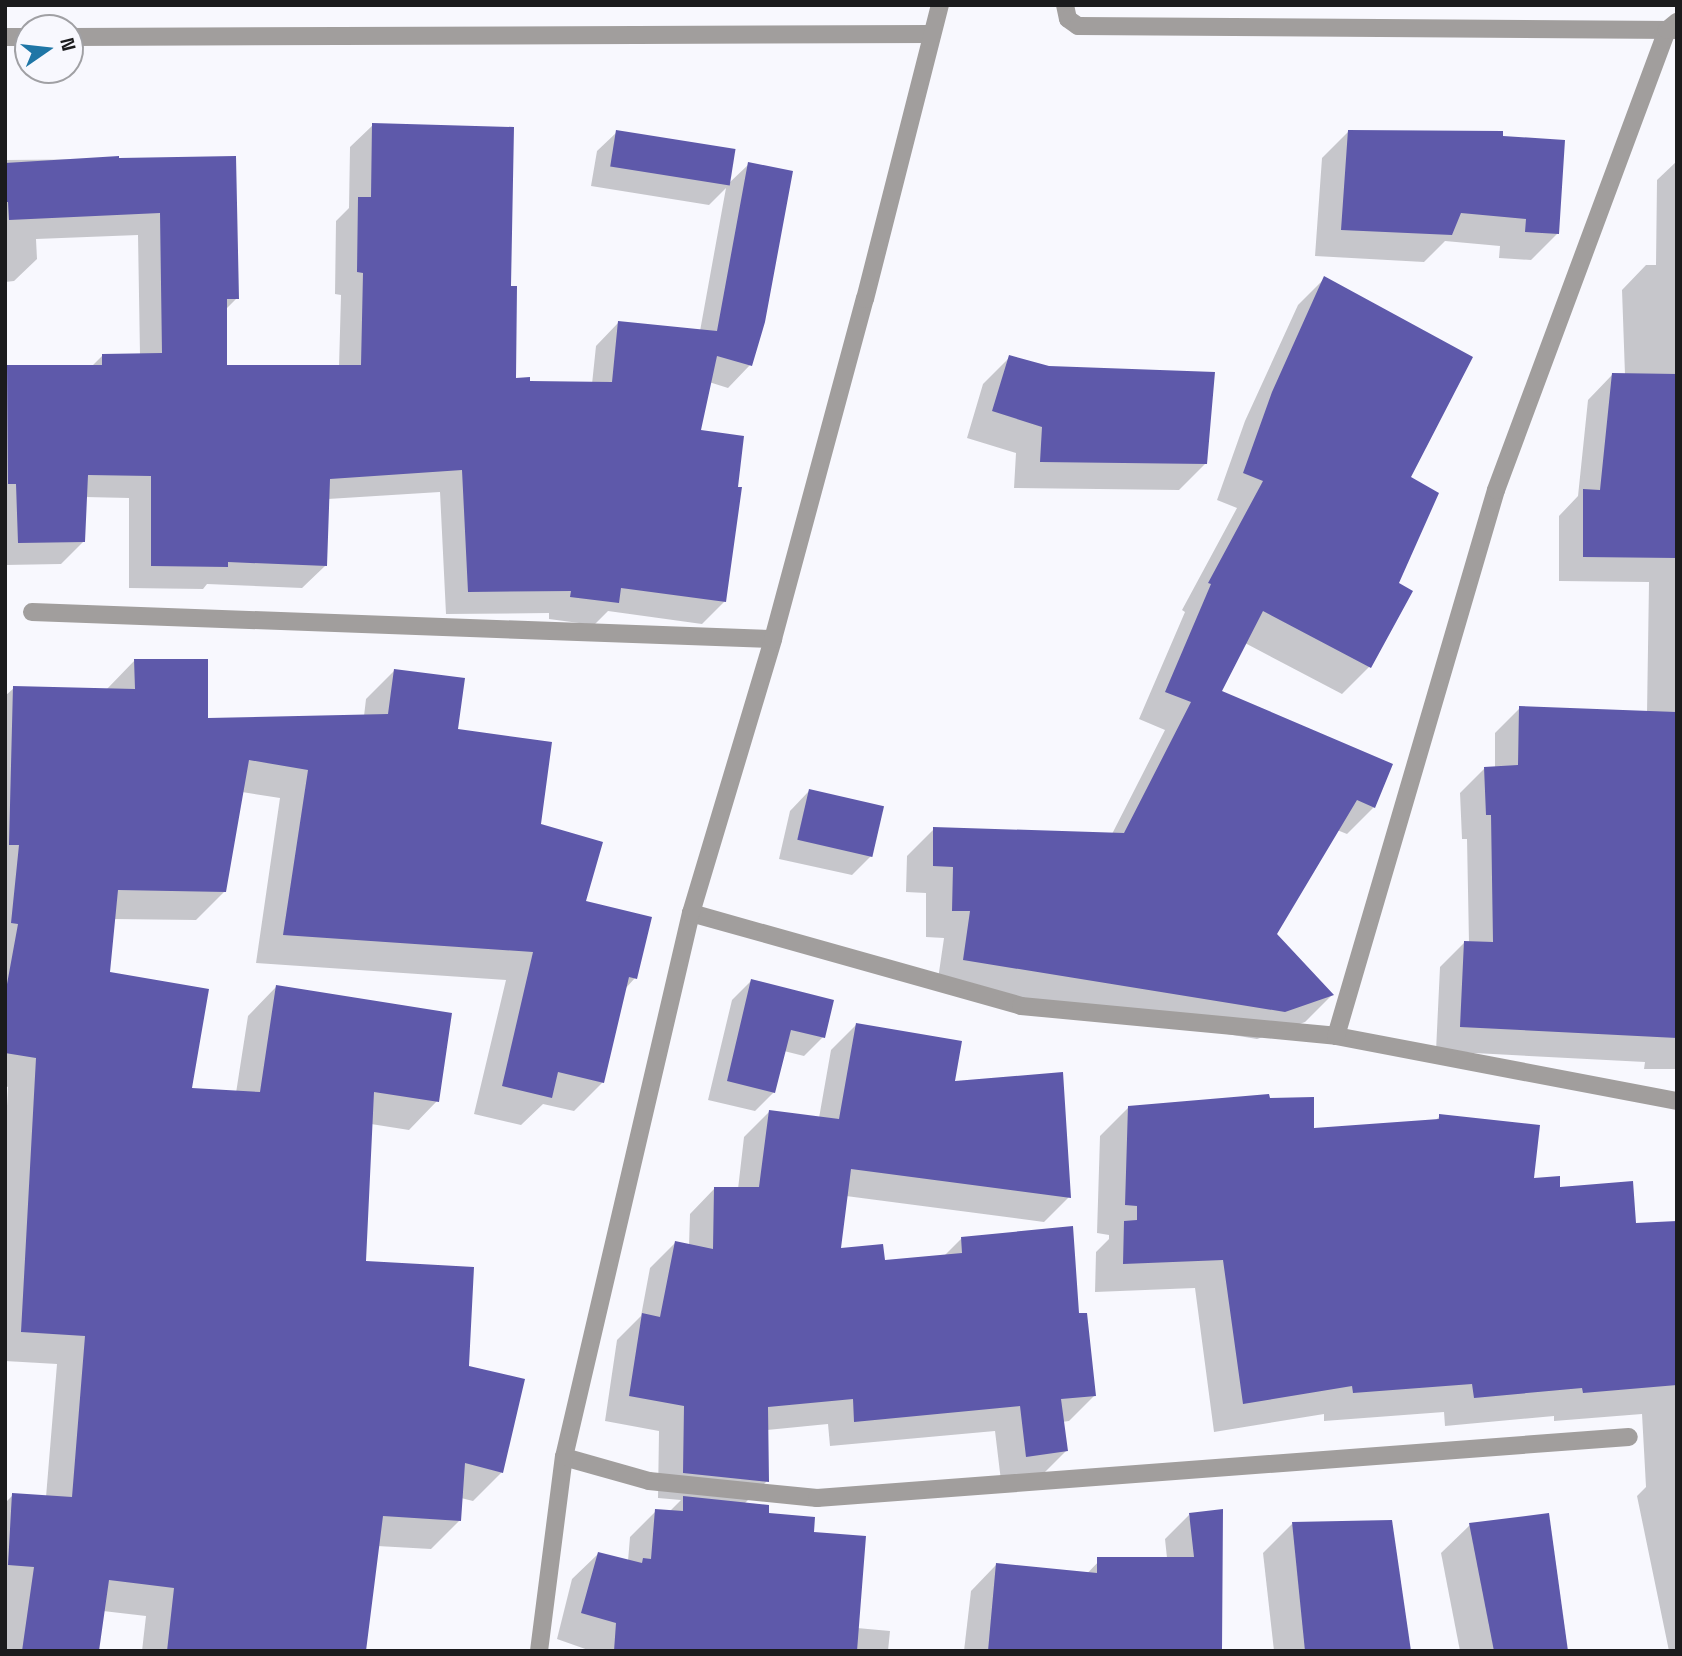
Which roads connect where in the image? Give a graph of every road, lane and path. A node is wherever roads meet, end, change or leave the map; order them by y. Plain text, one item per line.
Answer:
1 (940, 5) edge
2 (1065, 5) edge
3 (1673, 27) edge
4 (932, 34) junction
5 (84, 37) edge
6 (32, 612) dead end
7 (773, 639) junction
8 (691, 913) junction
9 (1336, 1036) junction
10 (1677, 1101) edge
11 (1629, 1437) dead end
12 (564, 1457) junction
13 (539, 1651) edge

1 - 4 street
2 - 3 street
3 - 9 street
4 - 5 street
4 - 7 street
6 - 7 street
7 - 8 street
8 - 9 street
8 - 12 street
9 - 10 street
11 - 12 street
12 - 13 street

